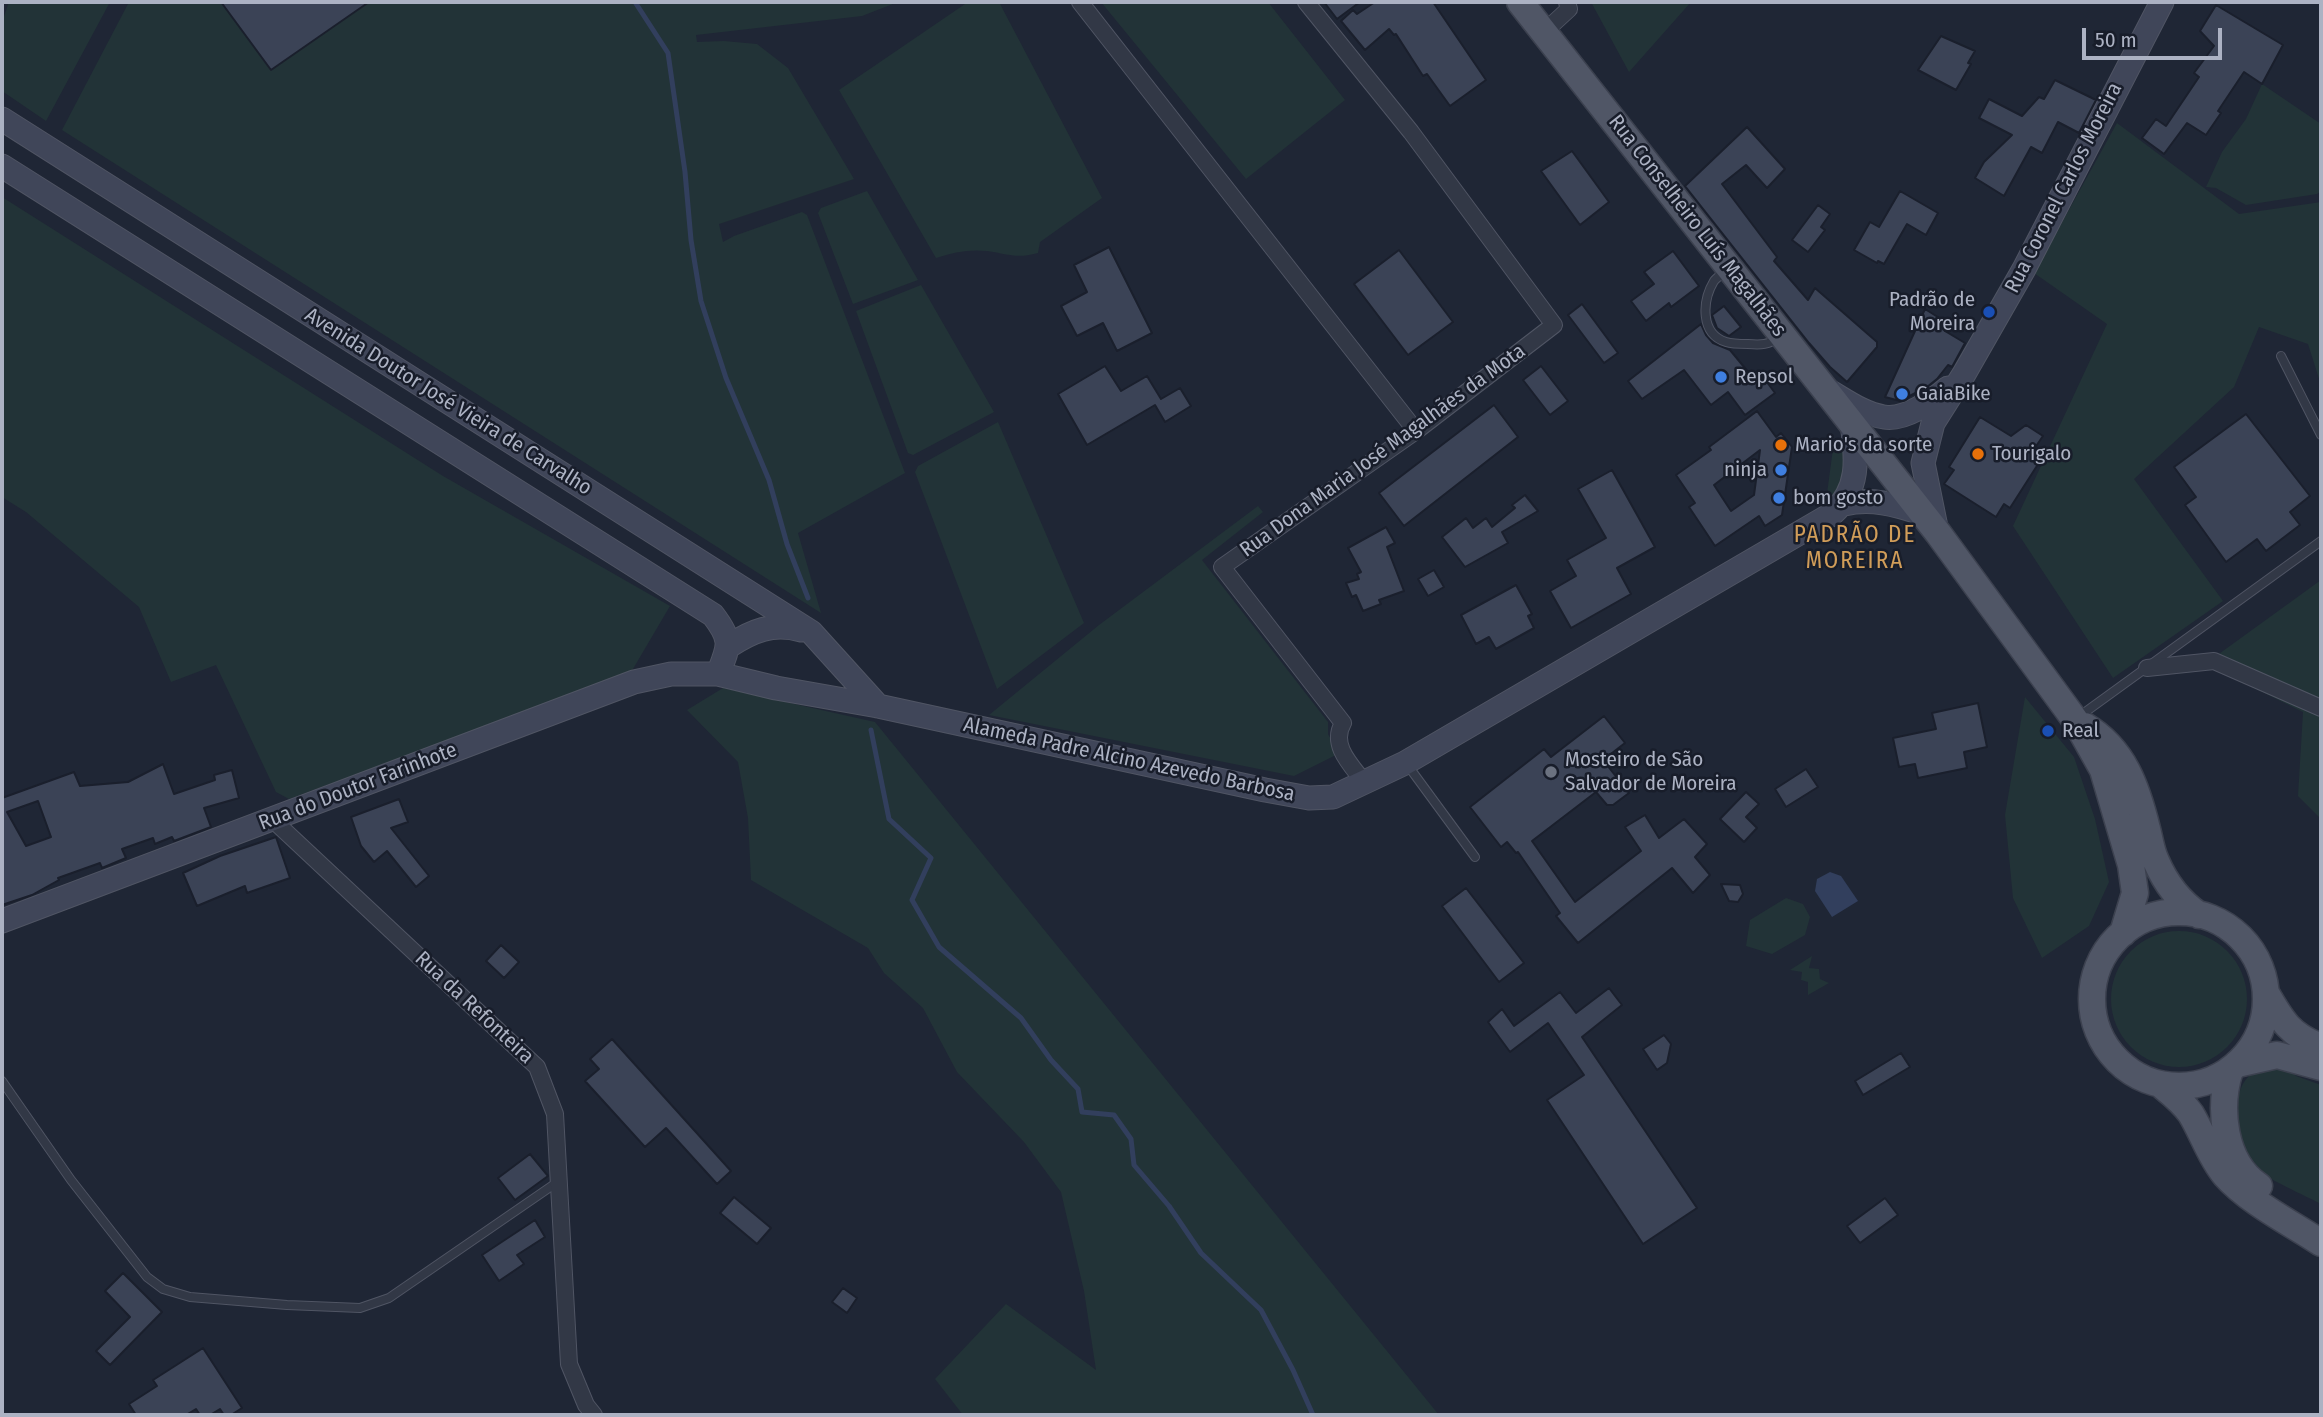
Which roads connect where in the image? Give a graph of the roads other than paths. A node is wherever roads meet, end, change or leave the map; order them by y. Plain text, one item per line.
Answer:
1 (1080, 2) edge
2 (1306, 2) edge
3 (1520, 2) edge
4 (1567, 2) edge
5 (2162, 2) edge
6 (1544, 32) junction
7 (2, 119) edge
8 (2, 166) edge
9 (1729, 268) junction
10 (1782, 334) junction
11 (2281, 356) dead end
12 (1964, 374) junction
13 (1825, 388) junction
14 (1852, 424) junction
15 (1416, 431) junction
16 (2321, 435) edge
17 (1844, 504) junction
18 (1921, 513) junction
19 (1938, 533) junction
20 (2321, 541) edge
21 (811, 632) junction
22 (729, 646) junction
23 (2147, 668) junction
24 (718, 674) junction
25 (878, 706) junction
26 (2321, 708) edge
27 (2075, 720) junction
28 (1405, 763) junction
29 (1364, 782) junction
30 (272, 819) junction
31 (1475, 857) dead end
32 (2199, 915) junction
33 (2, 921) edge
34 (2123, 933) junction
35 (2266, 993) junction
36 (2321, 1048) edge
37 (2233, 1067) junction
38 (2321, 1068) edge
39 (2, 1081) edge
40 (2160, 1084) junction
41 (559, 1181) junction
42 (2321, 1228) edge
43 (2321, 1243) edge
44 (594, 1415) edge

1 - 15 street
2 - 15 street, Rua Dona Maria José Magalhães da Mota
3 - 6 main road, Rua Conselheiro Luís Magalhães
4 - 6 street
5 - 12 main road, Rua Coronel Carlos Moreira
6 - 9 main road, Rua Conselheiro Luís Magalhães
7 - 21 main road, Avenida Doutor José Vieira de Carvalho
8 - 22 main road, Avenida Doutor José Vieira de Carvalho
9 - 10 main road, Rua Conselheiro Luís Magalhães
9 - 10 lane
10 - 13 main road, Rua Conselheiro Luís Magalhães
11 - 16 lane
12 - 13 main road, Rua Coronel Carlos Moreira
12 - 19 main road, Rua Coronel Carlos Moreira
13 - 14 main road, Rua Conselheiro Luís Magalhães
14 - 17 main road
14 - 18 main road, Rua Conselheiro Luís Magalhães
15 - 29 street, Rua Dona Maria José Magalhães da Mota
17 - 18 main road
17 - 28 main road, Alameda Padre Alcino Azevedo Barbosa
18 - 19 main road, Rua Conselheiro Luís Magalhães
19 - 27 main road, Rua Conselheiro Luís Magalhães
20 - 23 lane
21 - 22 main road
21 - 25 main road, Avenida Doutor José Vieira de Carvalho
22 - 24 main road
23 - 26 street
23 - 27 lane
24 - 25 main road, Alameda Padre Alcino Azevedo Barbosa
24 - 30 main road, Rua do Doutor Farinhote
25 - 29 main road, Alameda Padre Alcino Azevedo Barbosa
27 - 32 main road, Rua Conselheiro Luís Magalhães
27 - 34 main road, Rua Conselheiro Luís Magalhães
28 - 29 main road, Alameda Padre Alcino Azevedo Barbosa
28 - 31 lane
30 - 33 main road, Rua do Doutor Farinhote
30 - 41 street, Rua da Refonteira
32 - 34 main road
32 - 35 main road
34 - 40 main road
35 - 36 main road
35 - 37 main road
37 - 38 main road
37 - 40 main road
37 - 42 main road
39 - 41 lane
40 - 43 main road
41 - 44 street, Rua da Refonteira

